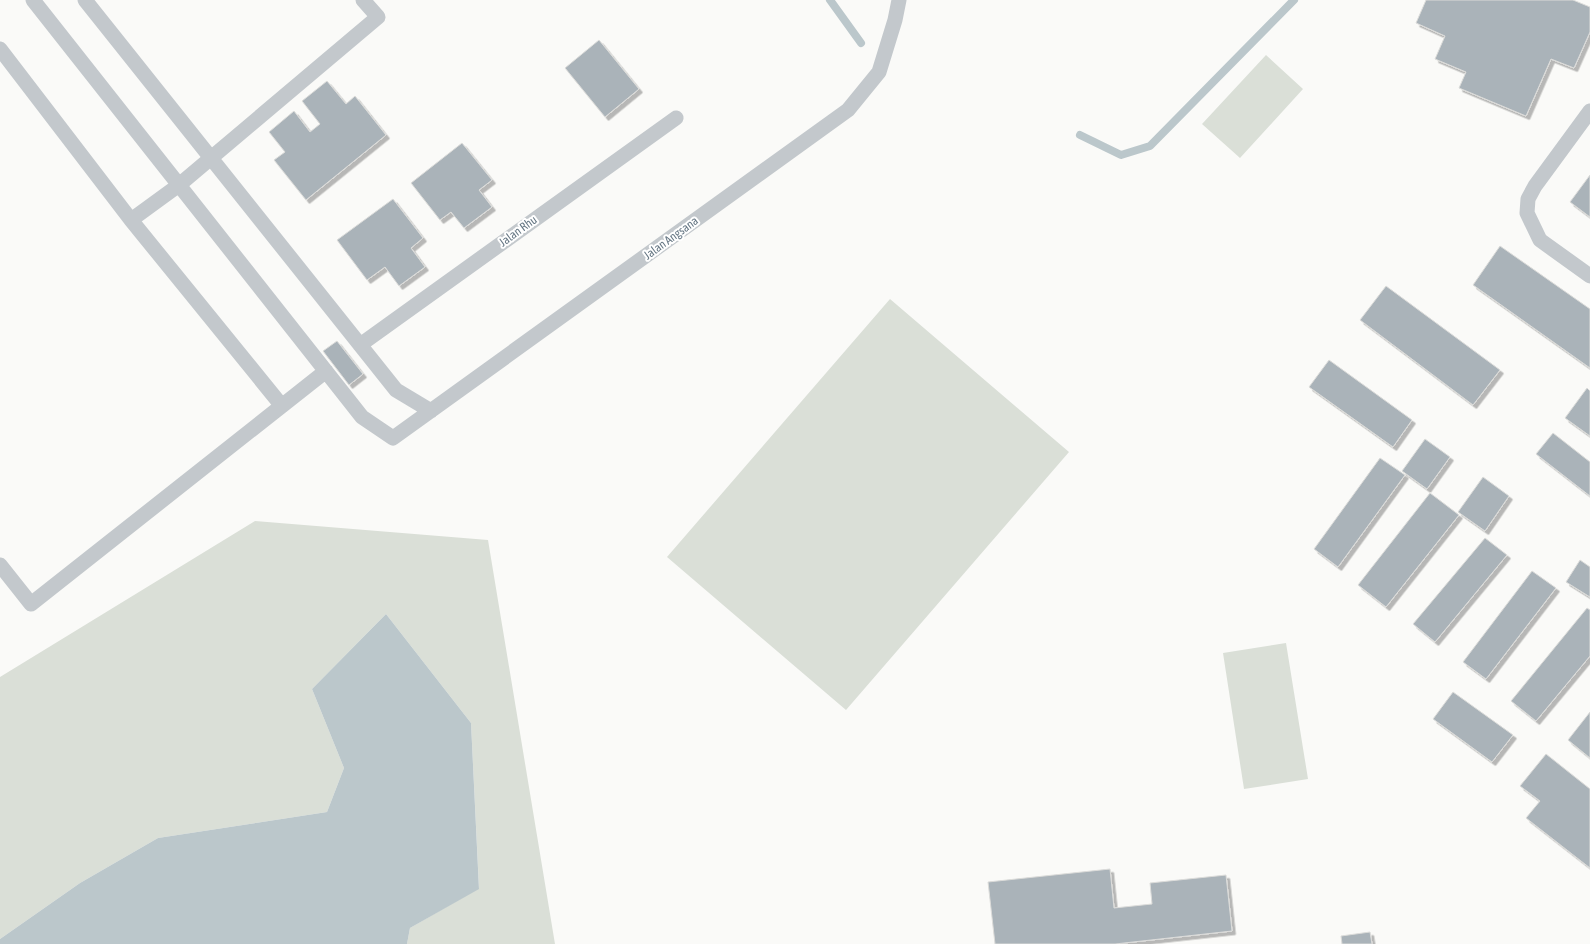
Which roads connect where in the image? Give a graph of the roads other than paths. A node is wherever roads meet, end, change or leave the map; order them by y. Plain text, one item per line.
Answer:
1 (33, 0) edge
2 (85, 0) edge
3 (363, 0) edge
4 (899, 0) edge
5 (0, 49) edge
6 (1590, 111) edge
7 (676, 118) dead end
8 (210, 159) junction
9 (179, 185) junction
10 (131, 220) junction
11 (1590, 276) edge
12 (360, 344) junction
13 (326, 371) junction
14 (282, 406) junction
15 (431, 411) junction
16 (0, 565) edge

1 - 9 lane
2 - 8 lane
3 - 8 lane
4 - 15 lane, Jalan Angsana
5 - 10 lane
6 - 11 lane
7 - 12 lane, Jalan Rhu
8 - 9 lane
8 - 12 lane
9 - 10 lane
9 - 13 lane
10 - 14 lane
12 - 15 lane
13 - 14 lane
13 - 15 lane, Jalan Angsana
14 - 16 lane

